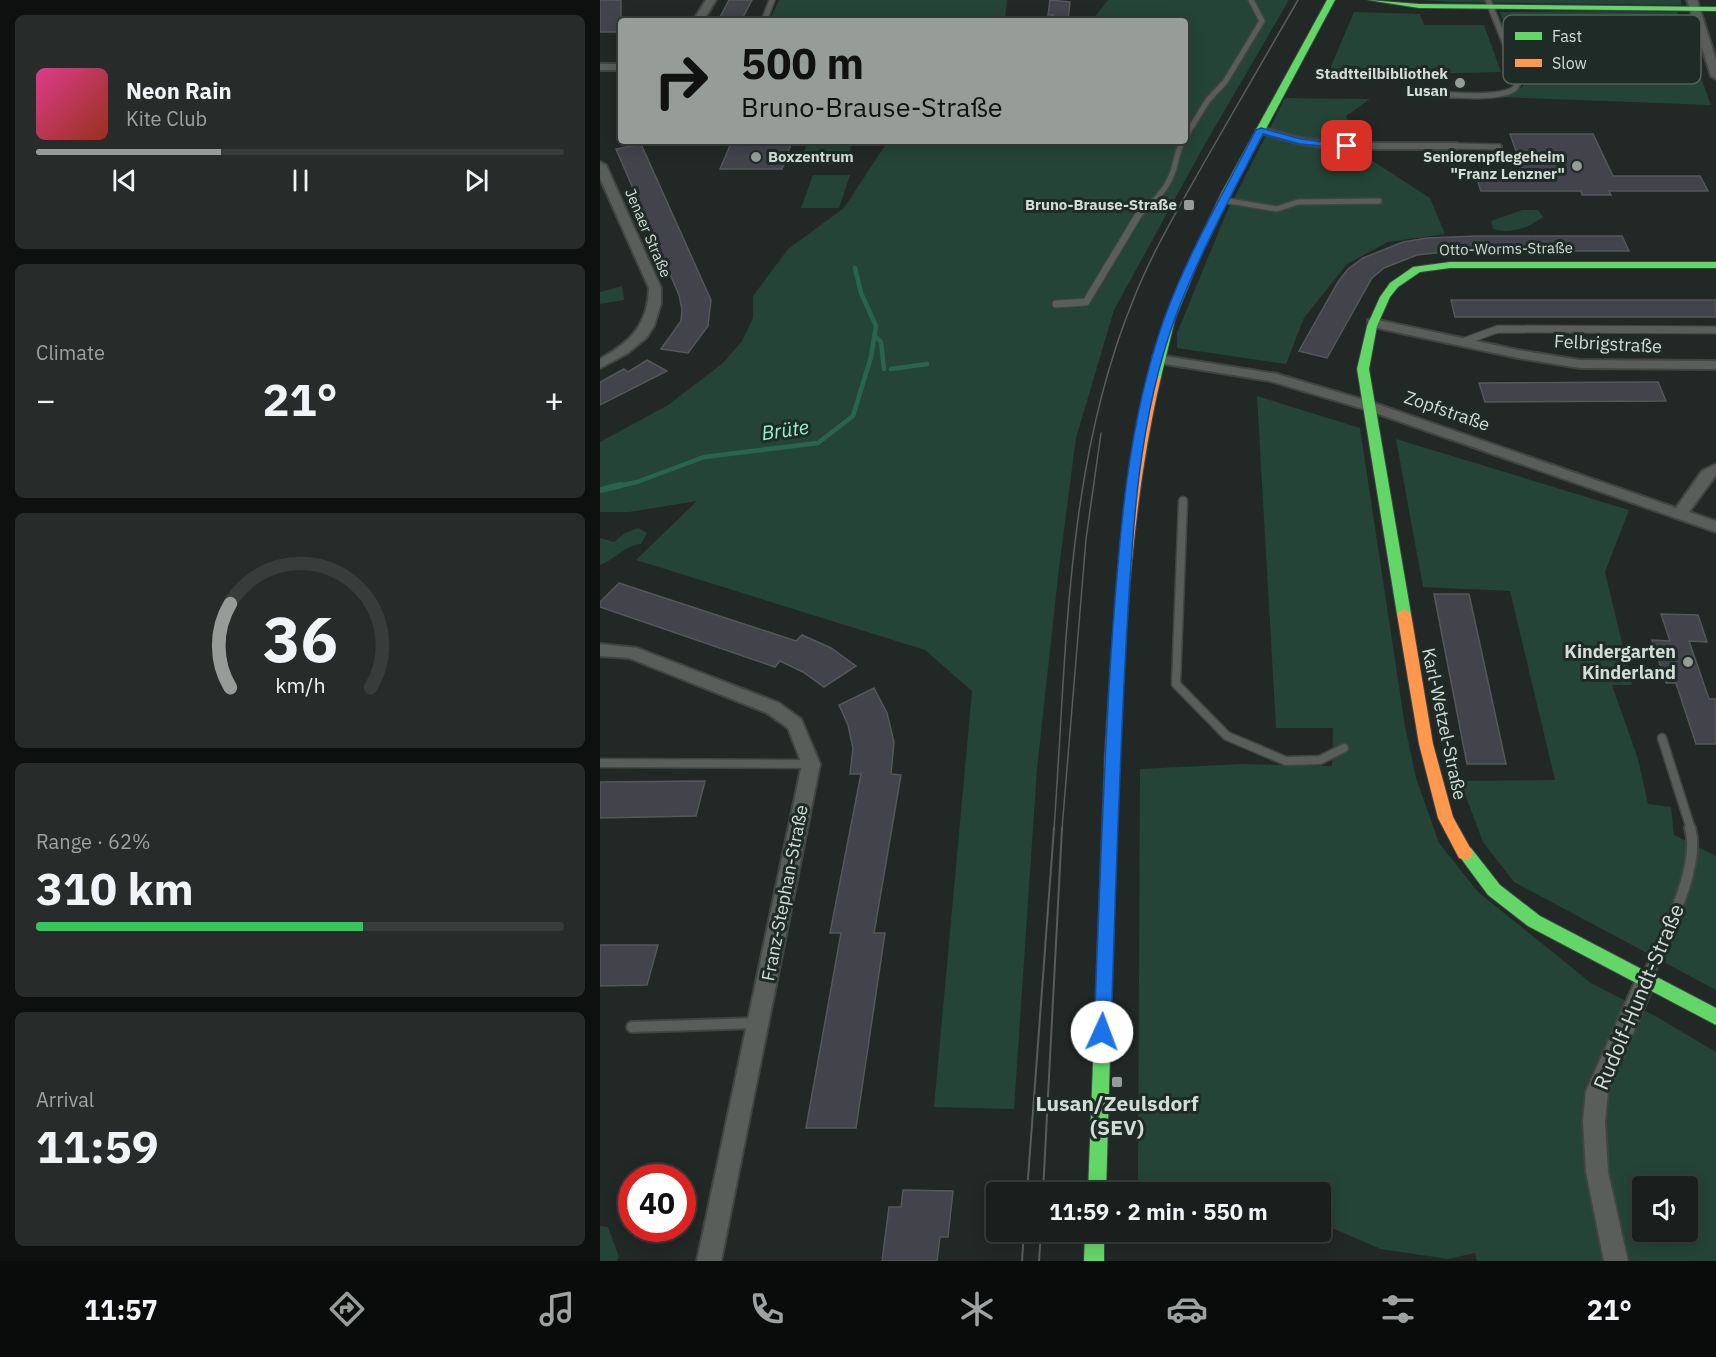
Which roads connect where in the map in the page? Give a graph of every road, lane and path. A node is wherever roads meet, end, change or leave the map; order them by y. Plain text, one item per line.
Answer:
1 (711, 0) edge
2 (772, 0) edge
3 (1251, 0) edge
4 (1331, 0) edge
5 (1372, 0) edge
6 (1615, 3) edge
7 (1489, 4) edge
8 (1692, 4) edge
9 (1716, 9) edge
10 (700, 18) edge
11 (765, 18) edge
12 (1701, 31) edge
13 (1503, 39) edge
14 (600, 67) edge
15 (618, 67) edge
16 (1716, 76) edge
17 (1517, 84) edge
18 (1426, 94) dead end
19 (1261, 130) junction
20 (1188, 132) edge
21 (1181, 144) edge
22 (1457, 146) joint
23 (1499, 147) dead end
24 (600, 165) edge
25 (1223, 200) junction
26 (1379, 201) dead end
27 (1716, 265) edge
28 (1056, 304) dead end
29 (1373, 323) junction
30 (1716, 330) edge
31 (1465, 341) junction
32 (1158, 359) junction
33 (600, 364) edge
34 (1716, 365) edge
35 (1369, 406) junction
36 (1716, 469) edge
37 (1183, 501) dead end
38 (1680, 514) junction
39 (1716, 527) edge
40 (600, 650) edge
41 (1662, 738) dead end
42 (1344, 748) dead end
43 (600, 764) edge
44 (811, 764) junction
45 (1645, 982) junction
46 (1716, 1017) edge
47 (758, 1023) junction
48 (632, 1027) dead end
49 (1096, 1182) edge
50 (1095, 1242) edge
51 (709, 1261) edge
52 (1094, 1261) edge
53 (1616, 1261) edge

1 - 10 street
2 - 11 lane
3 - 20 lane
4 - 19 street
5 - 7 street
6 - 7 street
6 - 8 street
7 - 13 lane
8 - 9 street
12 - 16 street
14 - 15 street
17 - 18 lane
19 - 22 street
19 - 25 street
21 - 28 lane
22 - 23 lane
24 - 33 street, Jenaer Straße
25 - 26 lane
25 - 32 street
27 - 29 street, Otto-Worms-Straße
29 - 31 street, Felbrigstraße
29 - 35 street, Otto-Worms-Straße
30 - 31 lane, Felbrigstraße
31 - 34 street, Felbrigstraße
32 - 35 street, Zopfstraße
32 - 49 street
35 - 38 street, Zopfstraße
35 - 45 street, Karl-Wetzel-Straße
36 - 38 street
37 - 42 lane
38 - 39 street, Zopfstraße
40 - 44 street
41 - 45 lane, Rudolf-Hundt-Straße
43 - 44 lane
44 - 47 street, Franz-Stephan-Straße
45 - 46 street, Karl-Wetzel-Straße
45 - 53 street, Rudolf-Hundt-Straße
47 - 48 lane
47 - 51 street, Franz-Stephan-Straße
50 - 52 street

